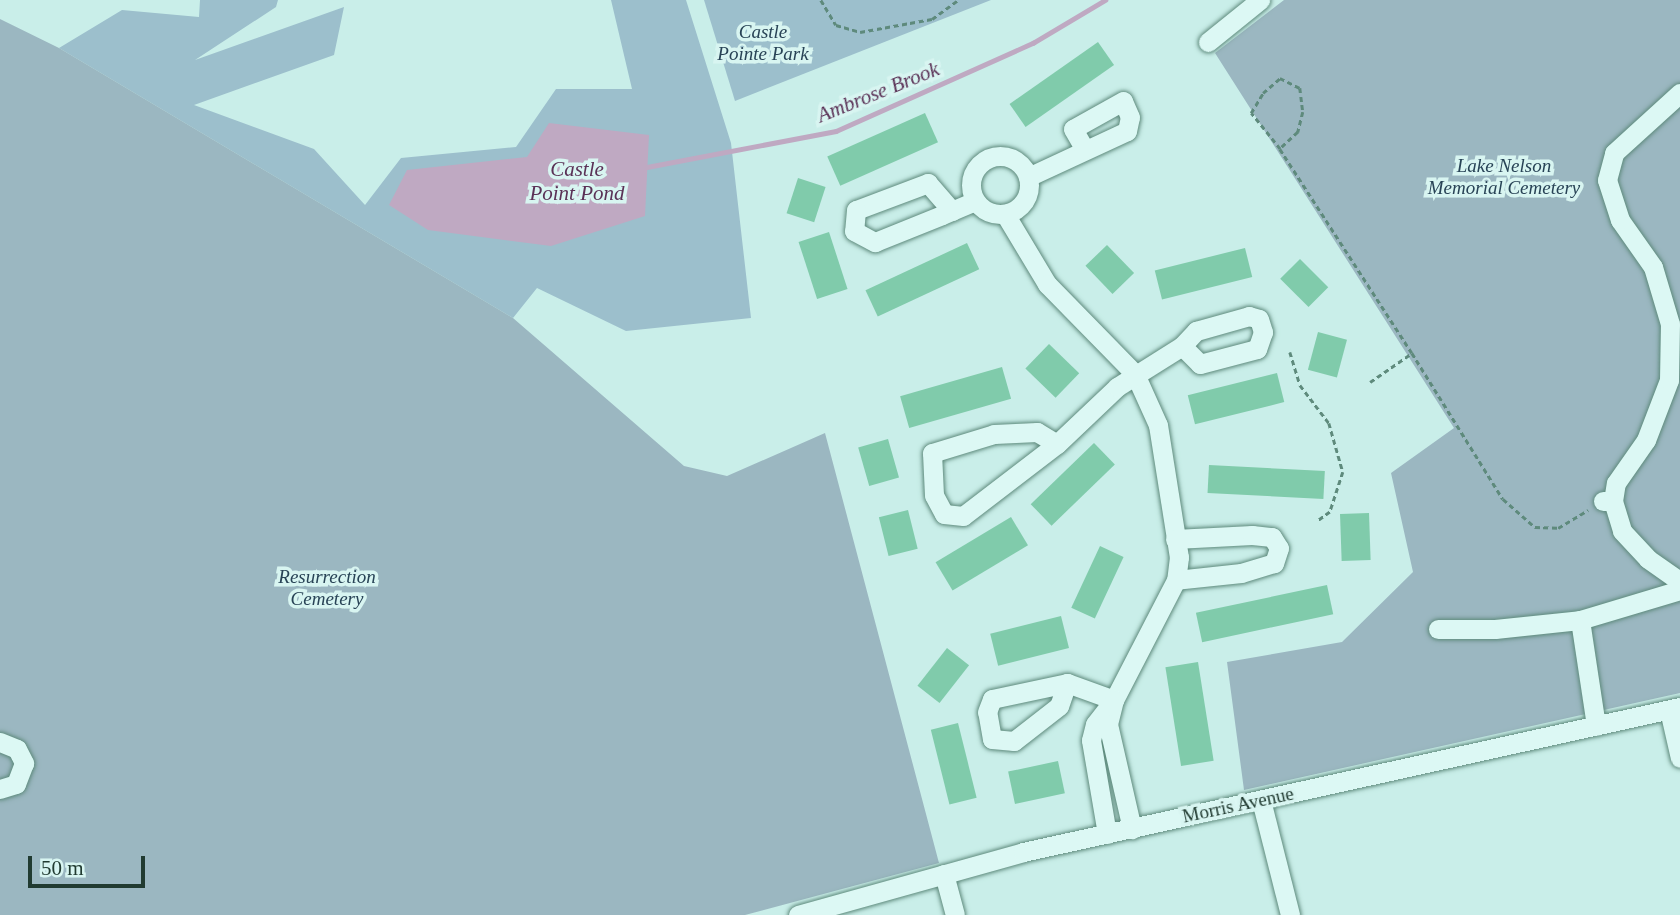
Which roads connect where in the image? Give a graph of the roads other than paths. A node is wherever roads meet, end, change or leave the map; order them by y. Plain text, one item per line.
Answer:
1 (1260, 0) edge
2 (1208, 42) dead end
3 (1680, 93) edge
4 (1085, 150) dead end
5 (1028, 177) junction
6 (975, 201) junction
7 (952, 211) dead end
8 (1005, 214) junction
9 (1182, 346) dead end
10 (1135, 374) junction
11 (1057, 444) junction
12 (1175, 539) junction
13 (1176, 580) junction
14 (1680, 581) edge
15 (1680, 590) edge
16 (1580, 620) junction
17 (1438, 629) dead end
18 (1067, 683) dead end
19 (1114, 700) junction
20 (1675, 709) edge
21 (1597, 726) junction
22 (0, 742) edge
23 (1680, 758) edge
24 (0, 789) edge
25 (1261, 800) junction
26 (1132, 829) junction
27 (1107, 834) junction
28 (944, 874) junction
29 (798, 915) edge
30 (955, 915) edge
31 (1290, 915) edge

1 - 2 street
3 - 14 street
4 - 5 street
5 - 6 street
5 - 8 street
6 - 7 street
6 - 8 street
8 - 10 street
9 - 10 street
10 - 11 street
10 - 12 street
11 - 11 street
12 - 13 street
12 - 13 street
13 - 19 street
15 - 16 street
16 - 17 street
16 - 21 street
18 - 19 street
19 - 26 street
19 - 27 street
20 - 21 street, Morris Avenue
20 - 23 street
21 - 25 street, Morris Avenue
22 - 24 street
25 - 26 street, Morris Avenue
25 - 31 street
26 - 27 street, Morris Avenue
27 - 28 street, Morris Avenue
28 - 29 street, Morris Avenue
28 - 30 street

